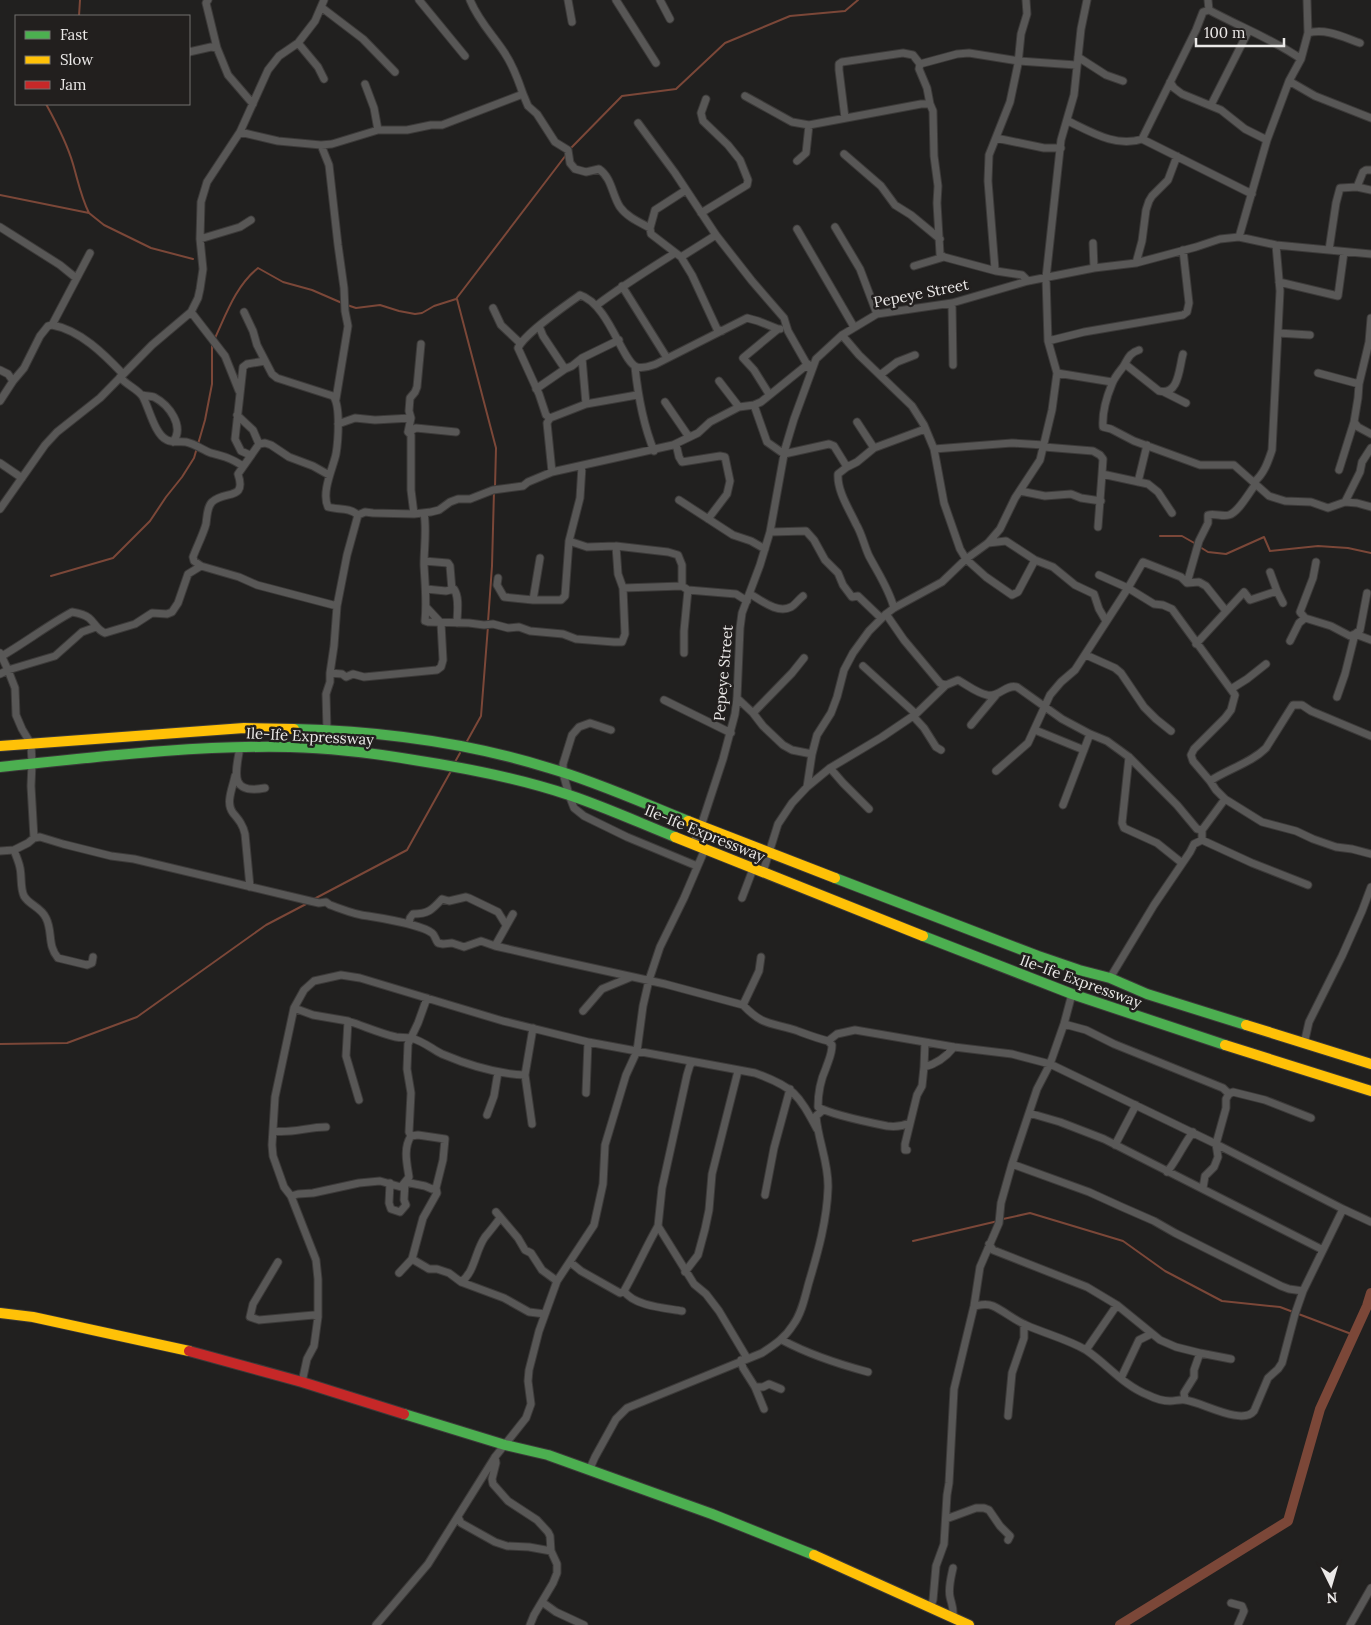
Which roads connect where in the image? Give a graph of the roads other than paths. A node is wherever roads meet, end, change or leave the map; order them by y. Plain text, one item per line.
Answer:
1 (419, 0) edge
2 (470, 0) edge
3 (568, 0) edge
4 (616, 0) edge
5 (660, 0) edge
6 (1026, 0) edge
7 (1087, 0) edge
8 (1208, 0) edge
9 (1307, 0) edge
10 (206, 1) edge
11 (323, 3) edge
12 (1210, 10) junction
13 (670, 19) dead end
14 (572, 22) dead end
15 (1249, 30) junction
16 (1308, 33) junction
17 (298, 43) junction
18 (1360, 43) dead end
19 (217, 48) junction
20 (190, 52) edge
21 (465, 56) dead end
22 (1078, 57) junction
23 (1301, 59) junction
24 (1019, 61) junction
25 (656, 63) dead end
26 (920, 64) junction
27 (1076, 65) junction
28 (395, 72) dead end
29 (324, 79) dead end
30 (1289, 81) junction
31 (1123, 82) dead end
32 (1170, 82) junction
33 (365, 84) dead end
34 (523, 94) junction
35 (745, 96) dead end
36 (706, 99) dead end
37 (253, 104) junction
38 (930, 104) junction
39 (1211, 105) junction
40 (845, 118) junction
41 (1371, 118) edge
42 (1068, 121) junction
43 (638, 123) dead end
44 (809, 125) junction
45 (378, 130) junction
46 (240, 132) junction
47 (996, 138) junction
48 (1142, 139) junction
49 (1267, 140) junction
50 (321, 145) junction
51 (1061, 148) junction
52 (844, 154) dead end
53 (1177, 156) junction
54 (797, 161) dead end
55 (1371, 170) edge
56 (1357, 187) junction
57 (686, 190) junction
58 (1371, 190) edge
59 (1252, 194) junction
60 (702, 213) junction
61 (251, 220) dead end
62 (0, 227) edge
63 (835, 227) dead end
64 (650, 228) junction
65 (797, 229) dead end
66 (716, 235) junction
67 (1240, 238) junction
68 (200, 239) junction
69 (940, 239) junction
70 (1093, 243) dead end
71 (1276, 245) junction
72 (1183, 250) junction
73 (1329, 250) junction
74 (1344, 252) junction
75 (90, 253) dead end
76 (1371, 254) edge
77 (678, 255) junction
78 (944, 257) junction
79 (1136, 263) junction
80 (914, 266) dead end
81 (1094, 268) junction
82 (996, 271) junction
83 (76, 278) junction
84 (1046, 278) junction
85 (1028, 281) junction
86 (1279, 282) junction
87 (622, 286) junction
88 (952, 303) junction
89 (596, 305) junction
90 (494, 308) dead end
91 (191, 312) junction
92 (244, 312) dead end
93 (877, 314) junction
94 (1371, 318) edge
95 (52, 324) junction
96 (539, 326) junction
97 (854, 327) junction
98 (778, 329) junction
99 (722, 331) junction
100 (788, 331) junction
101 (1278, 333) junction
102 (842, 335) junction
103 (1310, 335) dead end
104 (619, 340) junction
105 (1048, 341) junction
106 (520, 343) junction
107 (421, 344) dead end
108 (1139, 350) dead end
109 (1183, 354) dead end
110 (915, 355) dead end
111 (582, 358) junction
112 (667, 358) junction
113 (265, 361) junction
114 (808, 364) junction
115 (1125, 364) junction
116 (953, 365) dead end
117 (635, 367) junction
118 (565, 369) junction
119 (0, 370) edge
120 (810, 372) junction
121 (1057, 373) junction
122 (1318, 373) dead end
123 (880, 375) junction
124 (121, 376) junction
125 (239, 380) junction
126 (12, 381) junction
127 (719, 381) dead end
128 (1112, 382) junction
129 (1359, 384) junction
130 (536, 389) junction
131 (1164, 392) junction
132 (769, 394) junction
133 (142, 395) junction
134 (637, 395) junction
135 (336, 399) junction
136 (0, 401) edge
137 (665, 402) dead end
138 (586, 404) junction
139 (1186, 404) dead end
140 (754, 405) junction
141 (739, 407) junction
142 (237, 415) junction
143 (411, 418) junction
144 (550, 418) junction
145 (857, 422) dead end
146 (1354, 422) junction
147 (338, 424) junction
148 (925, 429) junction
149 (408, 432) junction
150 (456, 432) dead end
151 (1371, 434) edge
152 (689, 437) junction
153 (174, 442) junction
154 (259, 444) junction
155 (676, 444) junction
156 (1146, 445) junction
157 (1044, 446) junction
158 (874, 448) junction
159 (1371, 448) edge
160 (934, 449) junction
161 (654, 450) junction
162 (784, 454) junction
163 (250, 455) junction
164 (0, 463) edge
165 (243, 466) junction
166 (582, 466) junction
167 (847, 466) junction
168 (1339, 470) dead end
169 (552, 472) junction
170 (1102, 474) junction
171 (329, 475) junction
172 (22, 478) junction
173 (1138, 482) junction
174 (1254, 483) junction
175 (1020, 491) junction
176 (679, 500) dead end
177 (1100, 501) junction
178 (1345, 502) junction
179 (1371, 507) edge
180 (0, 509) edge
181 (424, 513) junction
182 (1172, 513) dead end
183 (358, 514) junction
184 (414, 514) junction
185 (708, 518) junction
186 (1098, 527) dead end
187 (770, 532) junction
188 (569, 541) junction
189 (988, 543) junction
190 (616, 546) junction
191 (766, 549) junction
192 (540, 558) dead end
193 (966, 559) junction
194 (1035, 560) junction
195 (424, 561) junction
196 (1316, 562) dead end
197 (201, 566) junction
198 (1270, 572) dead end
199 (1099, 575) dead end
200 (498, 578) dead end
201 (1187, 583) junction
202 (623, 588) junction
203 (685, 588) junction
204 (1128, 588) junction
205 (426, 589) junction
206 (452, 590) junction
207 (1277, 591) junction
208 (1367, 593) dead end
209 (802, 596) dead end
210 (748, 598) junction
211 (533, 600) junction
212 (1283, 603) dead end
213 (337, 606) junction
214 (894, 608) junction
215 (1226, 610) junction
216 (883, 616) junction
217 (1305, 618) junction
218 (1106, 620) junction
219 (441, 623) junction
220 (457, 623) junction
221 (96, 627) junction
222 (1355, 634) junction
223 (1371, 640) edge
224 (1290, 641) dead end
225 (1196, 644) junction
226 (684, 653) dead end
227 (1, 654) edge
228 (1086, 655) junction
229 (804, 658) dead end
230 (1266, 664) dead end
231 (863, 666) dead end
232 (8, 670) junction
233 (330, 673) junction
234 (0, 674) edge
235 (946, 685) junction
236 (996, 695) junction
237 (1235, 695) junction
238 (1337, 697) dead end
239 (738, 698) junction
240 (664, 700) dead end
241 (1045, 707) junction
242 (753, 713) junction
243 (915, 715) junction
244 (971, 725) dead end
245 (244, 728) junction
246 (327, 730) junction
247 (611, 730) dead end
248 (1035, 730) junction
249 (1171, 731) dead end
250 (731, 733) junction
251 (1090, 734) junction
252 (1371, 736) edge
253 (31, 744) junction
254 (0, 746) edge
255 (242, 747) junction
256 (940, 750) dead end
257 (1084, 750) junction
258 (812, 754) junction
259 (1129, 757) junction
260 (32, 764) junction
261 (0, 767) edge
262 (830, 768) junction
263 (996, 771) dead end
264 (563, 773) junction
265 (235, 776) junction
266 (1210, 781) junction
267 (807, 787) junction
268 (265, 788) dead end
269 (569, 795) junction
270 (1225, 799) junction
271 (1062, 805) dead end
272 (869, 809) dead end
273 (701, 826) junction
274 (1202, 830) junction
275 (34, 838) junction
276 (1202, 840) junction
277 (693, 844) junction
278 (705, 849) junction
279 (14, 850) junction
280 (0, 851) edge
281 (768, 853) junction
282 (1371, 854) edge
283 (1182, 863) junction
284 (697, 866) junction
285 (758, 871) junction
286 (1308, 885) dead end
287 (250, 887) junction
288 (1371, 887) edge
289 (840, 892) junction
290 (742, 898) dead end
291 (513, 914) dead end
292 (409, 924) junction
293 (506, 925) junction
294 (495, 946) junction
295 (93, 956) dead end
296 (761, 957) dead end
297 (631, 977) junction
298 (1110, 978) junction
299 (649, 980) junction
300 (1072, 994) junction
301 (427, 998) junction
302 (743, 1005) junction
303 (294, 1008) junction
304 (583, 1011) dead end
305 (348, 1021) junction
306 (1064, 1024) junction
307 (533, 1028) junction
308 (412, 1038) junction
309 (828, 1041) junction
310 (588, 1042) junction
311 (925, 1042) junction
312 (1304, 1044) junction
313 (954, 1047) junction
314 (637, 1051) junction
315 (692, 1062) junction
316 (1050, 1064) junction
317 (1371, 1064) edge
318 (924, 1067) junction
319 (738, 1071) junction
320 (498, 1072) junction
321 (525, 1075) junction
322 (790, 1089) junction
323 (1371, 1091) edge
324 (586, 1093) dead end
325 (1229, 1094) junction
326 (360, 1100) dead end
327 (1136, 1105) junction
328 (823, 1110) junction
329 (1029, 1113) junction
330 (487, 1115) dead end
331 (1311, 1118) dead end
332 (910, 1123) junction
333 (532, 1124) dead end
334 (326, 1127) dead end
335 (817, 1129) junction
336 (273, 1131) junction
337 (1193, 1132) junction
338 (411, 1136) junction
339 (1216, 1144) junction
340 (1115, 1146) junction
341 (908, 1150) dead end
342 (1012, 1164) junction
343 (1167, 1172) junction
344 (405, 1182) junction
345 (390, 1184) junction
346 (436, 1188) junction
347 (1203, 1188) junction
348 (765, 1195) dead end
349 (291, 1196) junction
350 (1343, 1209) junction
351 (1371, 1222) edge
352 (658, 1226) junction
353 (989, 1244) junction
354 (1323, 1250) junction
355 (412, 1259) junction
356 (278, 1262) dead end
357 (570, 1262) junction
358 (686, 1272) junction
359 (398, 1273) dead end
360 (461, 1282) junction
361 (557, 1282) junction
362 (624, 1291) junction
363 (1303, 1291) junction
364 (976, 1294) junction
365 (983, 1304) junction
366 (1117, 1305) junction
367 (974, 1306) junction
368 (682, 1310) dead end
369 (0, 1313) edge
370 (546, 1314) junction
371 (318, 1317) junction
372 (1024, 1324) junction
373 (1151, 1334) junction
374 (782, 1340) junction
375 (1086, 1350) junction
376 (1200, 1353) junction
377 (1231, 1358) dead end
378 (744, 1359) junction
379 (868, 1372) dead end
380 (1121, 1378) junction
381 (302, 1382) junction
382 (755, 1387) junction
383 (781, 1389) dead end
384 (1185, 1400) junction
385 (764, 1409) dead end
386 (1008, 1416) dead end
387 (505, 1445) junction
388 (495, 1457) junction
389 (592, 1471) junction
390 (458, 1517) junction
391 (946, 1519) junction
392 (1008, 1540) dead end
393 (552, 1551) junction
394 (953, 1568) dead end
395 (1371, 1588) edge
396 (542, 1602) junction
397 (1231, 1603) dead end
398 (930, 1608) junction
399 (953, 1618) junction
400 (376, 1625) edge
401 (530, 1625) edge
402 (584, 1625) edge
403 (969, 1625) edge
404 (1238, 1625) edge
405 (1350, 1625) edge

1 - 21 street
2 - 34 street
3 - 14 street
4 - 25 street
5 - 13 street
6 - 24 street
7 - 22 street
8 - 12 street
9 - 16 street
10 - 19 street
11 - 17 street
11 - 28 street
12 - 15 street
12 - 32 street
15 - 23 street
15 - 39 street
16 - 18 street
16 - 23 street
17 - 29 street
17 - 37 street
19 - 20 street
19 - 37 street
22 - 27 street
22 - 31 street
23 - 30 street
24 - 26 street
24 - 27 street
24 - 47 street
26 - 38 street
26 - 40 street
27 - 42 street
30 - 41 street
30 - 49 street
32 - 39 street
32 - 48 street
33 - 45 street
34 - 45 street
34 - 64 street
35 - 44 street
36 - 60 street
37 - 46 street
38 - 40 street
38 - 69 street
39 - 49 street
40 - 44 street
42 - 48 street
42 - 51 street
43 - 57 street
44 - 54 street
45 - 50 street
46 - 50 street
46 - 68 street
47 - 51 street
47 - 82 street
48 - 53 street
49 - 59 street
50 - 135 street
51 - 84 street
52 - 69 street
53 - 59 street
53 - 79 street
55 - 56 street
56 - 58 street
56 - 73 street
57 - 60 street
57 - 64 street
59 - 67 street
60 - 66 street
61 - 68 street
62 - 83 street
63 - 93 street
64 - 77 street
65 - 97 street
66 - 77 street
66 - 100 street
67 - 71 street, Pepeye Street
67 - 72 street, Pepeye Street
68 - 91 street
69 - 78 street
70 - 81 street
71 - 73 street, Pepeye Street
71 - 86 street
72 - 79 street, Pepeye Street
72 - 105 street
73 - 74 street, Pepeye Street
74 - 76 street, Pepeye Street
74 - 86 street
75 - 83 street
77 - 87 street
77 - 99 street
78 - 80 street
78 - 82 street
79 - 81 street, Pepeye Street
81 - 84 street, Pepeye Street
82 - 85 street
83 - 95 street
84 - 85 street, Pepeye Street
84 - 105 street
85 - 88 street, Pepeye Street
86 - 101 street
87 - 89 street
87 - 112 street
88 - 93 street, Pepeye Street
88 - 116 street
89 - 96 street
89 - 104 street
90 - 106 street
91 - 124 street
91 - 125 street
92 - 113 street
93 - 97 street, Pepeye Street
94 - 129 street
95 - 124 street
95 - 126 street
96 - 106 street
96 - 118 street
97 - 102 street, Pepeye Street
98 - 99 street
98 - 100 street
98 - 132 street
99 - 112 street
100 - 114 street
101 - 103 street
101 - 174 street
102 - 120 street, Pepeye Street
102 - 123 street
104 - 111 street
104 - 117 street
105 - 121 street
106 - 130 street
107 - 143 street
108 - 115 street
109 - 131 street
110 - 123 street
111 - 118 street
111 - 138 street
112 - 117 street
113 - 125 street
113 - 135 street
114 - 120 street
114 - 132 street
115 - 128 street
115 - 131 street
117 - 134 street
118 - 130 street
119 - 126 street
120 - 162 street, Pepeye Street
121 - 128 street
121 - 157 street
122 - 129 street
123 - 148 street
124 - 133 street
124 - 172 street
125 - 142 street
126 - 136 street
127 - 141 street
128 - 156 street
129 - 146 street
130 - 144 street
131 - 139 street
132 - 140 street
133 - 153 street
133 - 153 street
134 - 138 street
134 - 161 street
135 - 147 street
137 - 152 street
138 - 144 street
140 - 141 street
140 - 162 street
141 - 152 street
142 - 154 street
142 - 163 street
143 - 147 street
143 - 149 street
144 - 169 street
145 - 158 street
146 - 151 street
146 - 168 street
147 - 171 street
148 - 158 street
148 - 160 street
149 - 150 street
149 - 184 street
152 - 155 street
153 - 165 street
154 - 163 street
154 - 171 street
155 - 161 street
155 - 185 street
156 - 173 street
156 - 174 street
157 - 160 street
157 - 170 street
157 - 175 street
158 - 167 street
159 - 178 street
160 - 193 street
161 - 166 street
162 - 167 street
162 - 187 street, Pepeye Street
163 - 165 street
164 - 172 street
165 - 197 street
166 - 169 street
166 - 188 street
167 - 214 street
169 - 181 street
170 - 173 street
170 - 177 street
171 - 183 street
172 - 180 street
173 - 182 street
174 - 178 street
174 - 201 street
175 - 177 street
175 - 189 street
176 - 185 street
177 - 186 street
178 - 179 street
181 - 184 street
181 - 195 street
183 - 184 street
183 - 213 street
185 - 191 street
187 - 191 street, Pepeye Street
187 - 216 street
188 - 190 street
188 - 211 street
189 - 193 street
189 - 194 street
190 - 202 street
190 - 203 street
191 - 210 street, Pepeye Street
192 - 211 street
193 - 194 street
193 - 214 street
194 - 218 street
195 - 205 street
195 - 206 street
196 - 217 street
197 - 213 street
197 - 221 street
198 - 207 street
199 - 204 street
200 - 211 street
201 - 204 street
201 - 215 street
202 - 203 street
202 - 220 street
203 - 210 street
203 - 226 street
204 - 218 street
204 - 225 street
205 - 206 street
205 - 219 street
206 - 220 street
207 - 212 street
207 - 215 street
208 - 222 street
209 - 210 street
210 - 239 street, Pepeye Street
213 - 233 street
214 - 216 street
215 - 225 street
216 - 235 street
216 - 258 street
217 - 222 street
217 - 224 street
218 - 228 street
219 - 220 street
219 - 233 street
221 - 227 street
221 - 232 street
222 - 223 street
222 - 238 street
225 - 237 street
227 - 232 street
228 - 241 street
228 - 249 street
229 - 242 street
230 - 237 street
231 - 243 street
232 - 234 street
232 - 253 street
233 - 246 street
235 - 236 street
235 - 243 street
236 - 241 street
236 - 244 street
237 - 266 street
239 - 242 street
239 - 250 street, Pepeye Street
240 - 250 street
241 - 248 street
241 - 251 street
242 - 258 street
243 - 256 street
243 - 262 street
245 - 246 main road, Ile-Ife Expressway
245 - 253 main road, Ile-Ife Expressway
245 - 255 main road
246 - 264 main road, Ile-Ife Expressway
247 - 264 street
248 - 257 street
248 - 263 street
250 - 273 street, Pepeye Street
251 - 257 street
251 - 259 street
252 - 266 street
253 - 254 main road, Ile-Ife Expressway
253 - 260 street
255 - 260 main road, Ile-Ife Expressway
255 - 265 street
255 - 269 main road, Ile-Ife Expressway
257 - 271 street
258 - 267 street
259 - 274 street
259 - 283 street
260 - 261 main road, Ile-Ife Expressway
260 - 275 street
262 - 267 street
262 - 272 street
264 - 269 street
264 - 273 main road, Ile-Ife Expressway
265 - 268 street
265 - 287 street
266 - 270 street
267 - 281 street
269 - 277 main road, Ile-Ife Expressway
269 - 284 street
270 - 274 street
270 - 282 street
273 - 277 street, Pepeye Street
273 - 281 main road, Ile-Ife Expressway
274 - 276 street
275 - 279 street
275 - 287 street
276 - 283 street
276 - 286 street
277 - 278 main road, Ile-Ife Expressway
278 - 284 street
278 - 285 main road, Ile-Ife Expressway
279 - 280 street
279 - 295 street
281 - 285 street
281 - 289 main road, Ile-Ife Expressway
283 - 298 street
284 - 299 street
285 - 289 main road, Ile-Ife Expressway
285 - 290 street
287 - 292 street
288 - 312 street
289 - 298 main road, Ile-Ife Expressway
289 - 300 main road, Ile-Ife Expressway
291 - 293 street
292 - 293 street
292 - 294 street
293 - 294 street
294 - 297 street
296 - 302 street
297 - 299 street
297 - 304 street
298 - 312 main road, Ile-Ife Expressway
299 - 302 street
299 - 314 street
300 - 306 street
300 - 323 main road, Ile-Ife Expressway
301 - 303 street
301 - 307 street
301 - 308 street
302 - 309 street
303 - 305 street
303 - 336 street
305 - 308 street
305 - 326 street
306 - 316 street
306 - 325 street
307 - 310 street
307 - 321 street
308 - 320 street
308 - 338 street
309 - 311 street
309 - 328 street
310 - 314 street
310 - 324 street
311 - 313 street
311 - 318 street
312 - 317 main road, Ile-Ife Expressway
313 - 316 street
313 - 318 street
314 - 315 street
314 - 357 street
315 - 319 street
315 - 352 street
316 - 327 street
316 - 329 street
318 - 332 street
319 - 322 street
319 - 358 street
320 - 321 street
320 - 330 street
321 - 333 street
322 - 335 street
322 - 348 street
325 - 331 street
325 - 339 street
327 - 337 street
327 - 340 street
328 - 332 street
328 - 335 street
329 - 340 street
329 - 342 street
332 - 341 street
334 - 336 street
335 - 374 street
336 - 349 street
337 - 339 street
337 - 343 street
338 - 344 street
338 - 346 street
339 - 347 street
339 - 350 street
340 - 343 street
342 - 353 street
342 - 363 street
343 - 347 street
344 - 345 street
344 - 345 street
344 - 346 street
345 - 349 street
346 - 355 street
347 - 354 street
349 - 371 street
350 - 351 street
350 - 354 street
352 - 358 street
352 - 362 street
353 - 364 street
353 - 366 street
354 - 363 street
355 - 359 street
355 - 360 street
356 - 371 street
357 - 361 street
357 - 362 street
358 - 378 street
360 - 361 street
360 - 370 street
361 - 370 street
362 - 368 street
363 - 384 street
364 - 365 street
364 - 367 street
365 - 367 street
365 - 372 street
366 - 373 street
366 - 375 street
367 - 391 street
369 - 381 main road
370 - 387 street
371 - 381 street
372 - 375 street
372 - 386 street
373 - 376 street
373 - 380 street
374 - 378 street
374 - 379 street
375 - 380 street
376 - 377 street
376 - 384 street
378 - 382 street
378 - 389 street
380 - 384 street
381 - 387 main road
382 - 383 street
382 - 385 street
387 - 388 street
387 - 389 main road
388 - 390 street
388 - 393 street
389 - 398 main road
390 - 393 street
390 - 400 street
391 - 392 street
391 - 398 street
393 - 396 street
394 - 399 street
395 - 405 street
396 - 401 street
396 - 402 street
397 - 404 street
398 - 399 main road
399 - 403 main road

